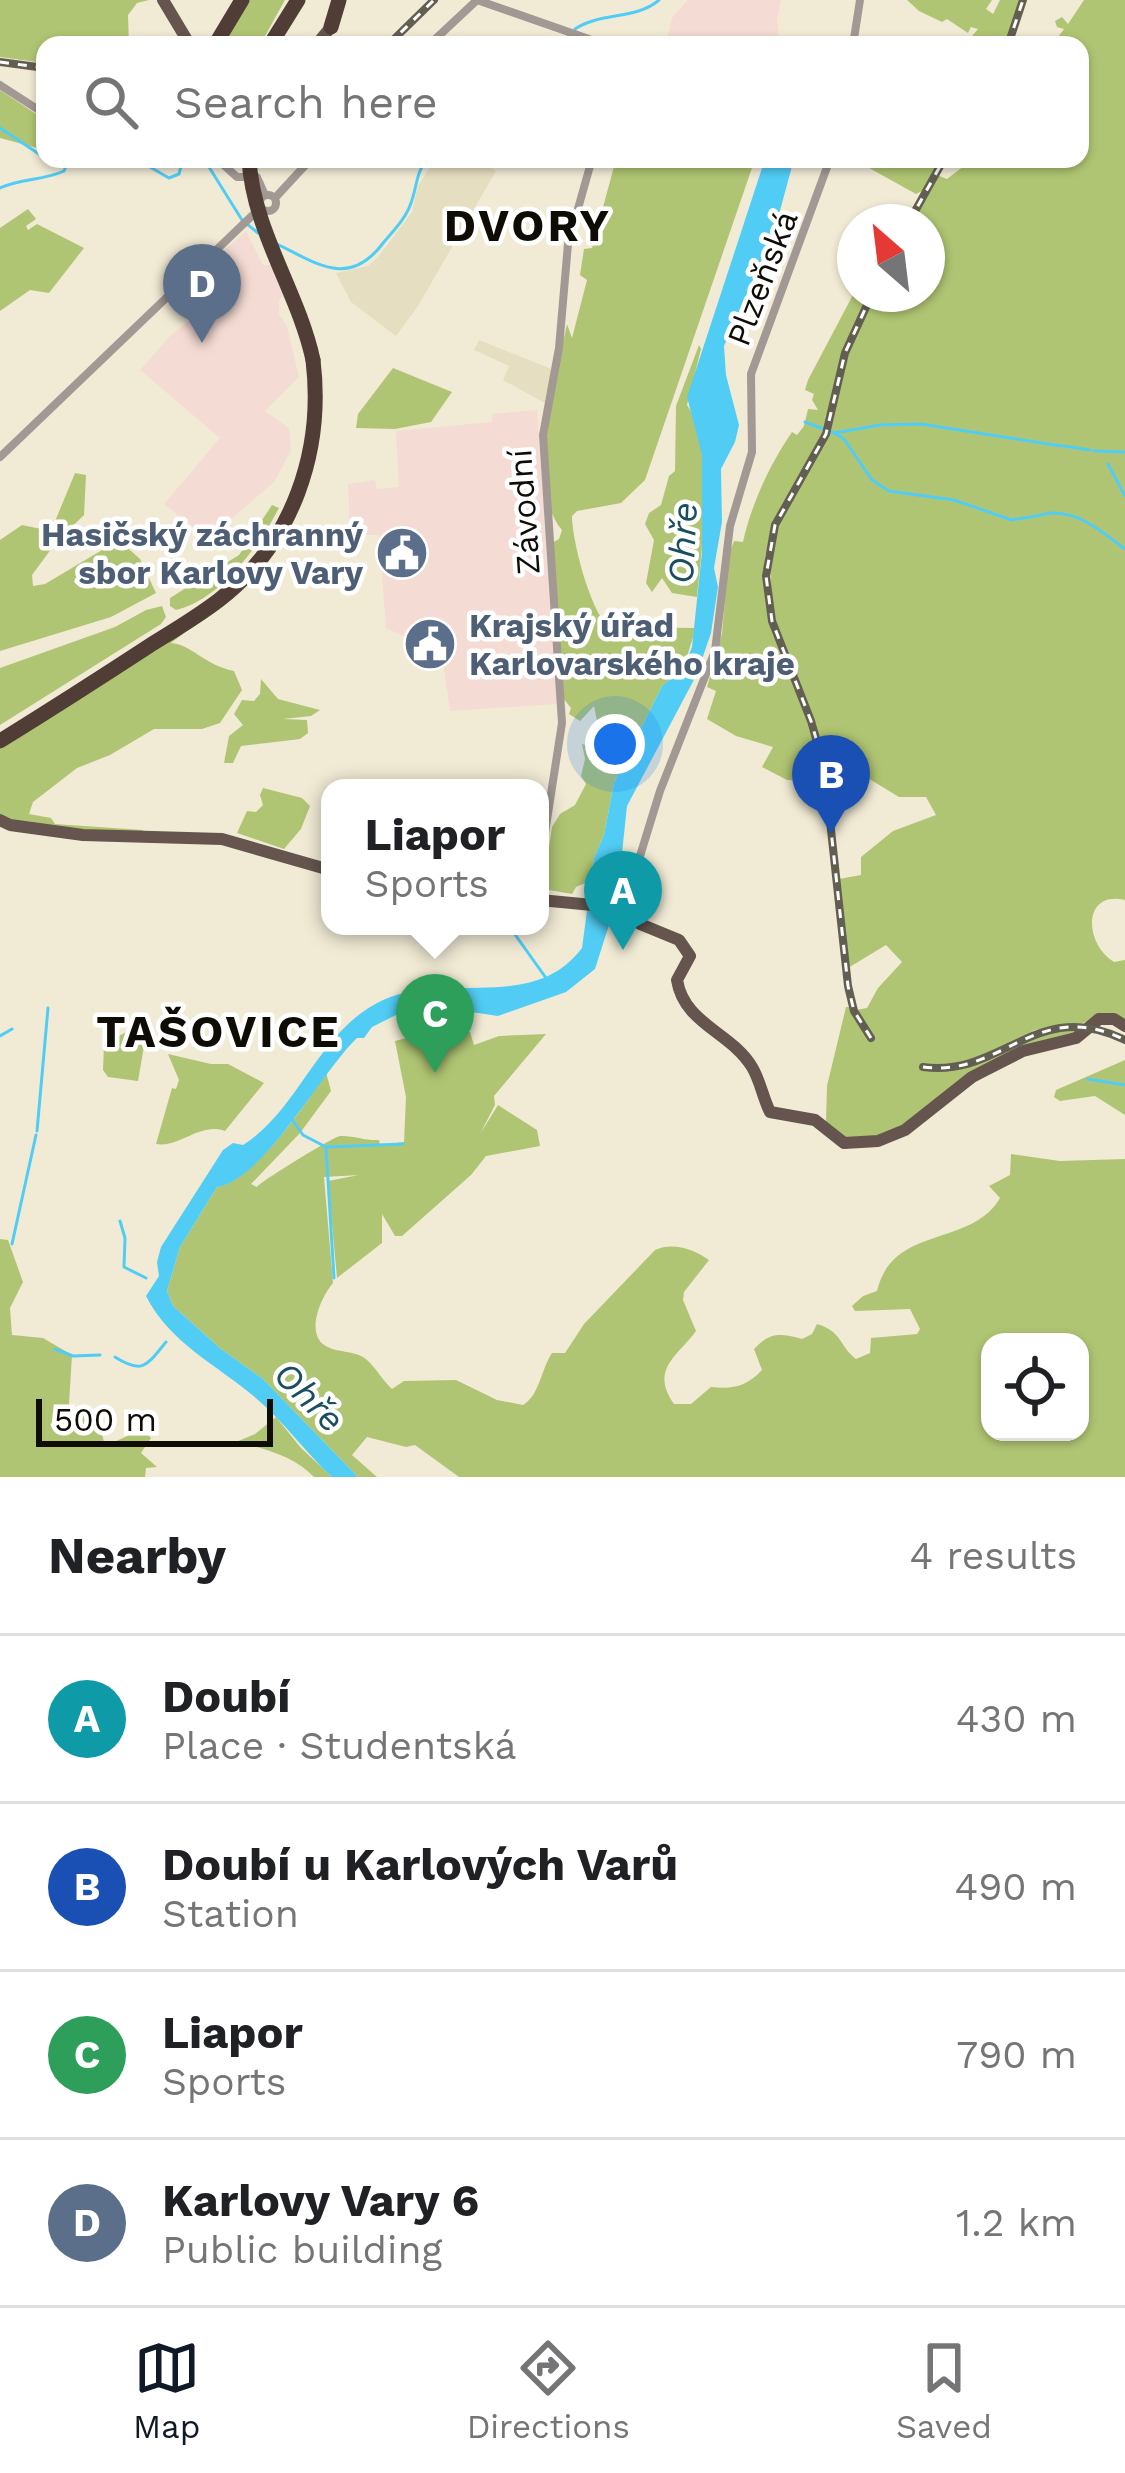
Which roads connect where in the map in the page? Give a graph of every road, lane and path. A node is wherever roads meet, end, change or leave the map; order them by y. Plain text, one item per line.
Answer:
1 (163, 0) edge
2 (242, 0) edge
3 (480, 0) edge
4 (860, 0) edge
5 (294, 1) edge
6 (338, 3) edge
7 (331, 27) joint
8 (185, 36) edge
9 (220, 36) edge
10 (271, 36) edge
11 (273, 36) edge
12 (324, 36) edge
13 (439, 36) edge
14 (579, 36) edge
15 (855, 36) edge
16 (0, 85) edge
17 (36, 109) edge
18 (227, 168) edge
19 (247, 168) edge
20 (301, 168) edge
21 (589, 168) edge
22 (827, 168) edge
23 (270, 196) junction
24 (0, 457) edge
25 (4, 738) edge
26 (549, 807) edge
27 (3, 824) edge
28 (321, 867) edge
29 (549, 901) edge
30 (628, 914) junction
31 (1125, 1026) edge

1 - 8 main road
2 - 9 highway
3 - 13 street
3 - 14 street
4 - 15 street
5 - 10 highway
5 - 11 highway
6 - 7 highway
7 - 12 main road
16 - 17 street
18 - 23 street
19 - 25 highway, bridge
20 - 23 street
21 - 26 street, Závodní
22 - 30 street, Plzeňská
23 - 24 street
27 - 28 main road
29 - 30 main road
30 - 31 main road

